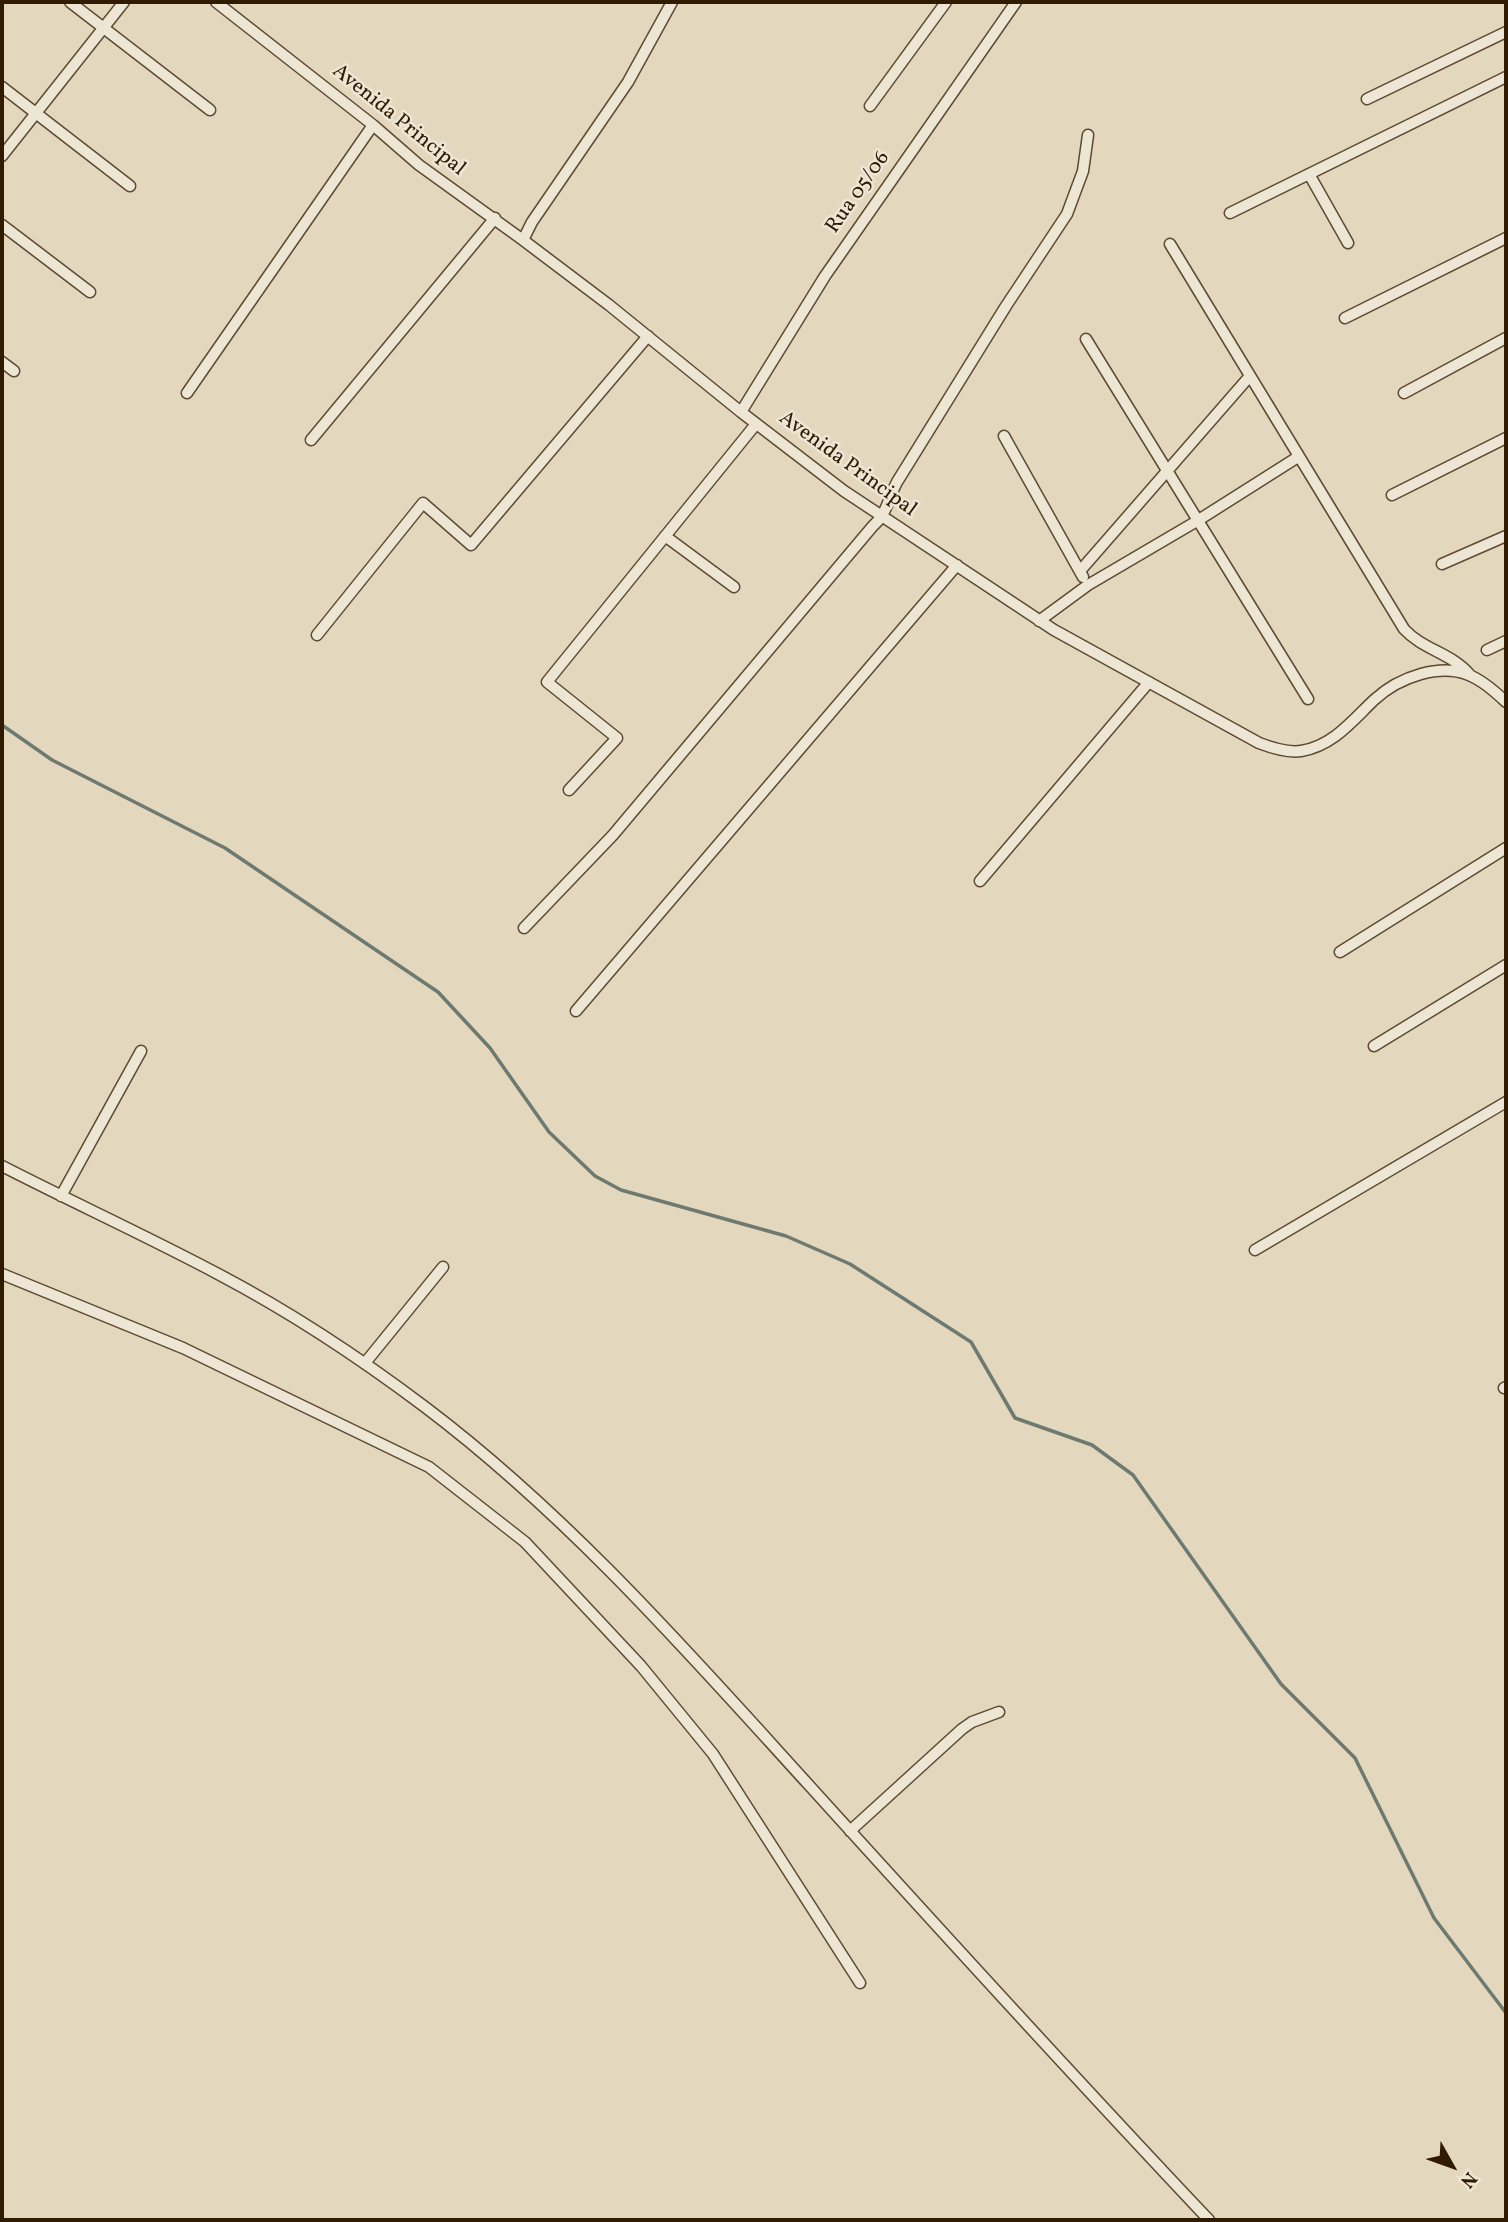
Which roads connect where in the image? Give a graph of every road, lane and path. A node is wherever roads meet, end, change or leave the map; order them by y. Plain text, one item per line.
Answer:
1 (71, 2) edge
2 (124, 2) edge
3 (216, 2) edge
4 (672, 2) edge
5 (946, 2) edge
6 (1016, 2) edge
7 (103, 28) junction
8 (1506, 32) edge
9 (1506, 77) edge
10 (2, 87) edge
11 (1367, 99) dead end
12 (870, 106) dead end
13 (210, 110) dead end
14 (35, 114) junction
15 (373, 125) junction
16 (1088, 135) dead end
17 (2, 156) edge
18 (1309, 174) junction
19 (130, 186) dead end
20 (1230, 213) dead end
21 (495, 218) junction
22 (2, 225) edge
23 (1506, 238) edge
24 (523, 240) junction
25 (1348, 243) dead end
26 (1170, 244) dead end
27 (90, 292) dead end
28 (1345, 318) dead end
29 (648, 336) junction
30 (1506, 338) edge
31 (1086, 339) dead end
32 (2, 362) edge
33 (15, 371) dead end
34 (1249, 377) junction
35 (187, 393) dead end
36 (1404, 393) dead end
37 (741, 412) junction
38 (756, 424) junction
39 (1004, 436) dead end
40 (1506, 438) edge
41 (311, 440) dead end
42 (1298, 457) junction
43 (1166, 470) junction
44 (1392, 495) dead end
45 (884, 517) junction
46 (1198, 520) junction
47 (665, 536) junction
48 (1506, 536) edge
49 (1442, 564) dead end
50 (957, 565) junction
51 (1080, 571) junction
52 (1088, 585) junction
53 (734, 587) dead end
54 (1039, 621) junction
55 (317, 635) dead end
56 (1506, 641) edge
57 (1487, 650) dead end
58 (1470, 675) junction
59 (1149, 682) junction
60 (1308, 699) dead end
61 (1506, 702) edge
62 (569, 790) dead end
63 (1506, 848) edge
64 (980, 881) dead end
65 (524, 928) dead end
66 (1340, 952) dead end
67 (1506, 965) edge
68 (576, 1011) dead end
69 (1374, 1046) dead end
70 (141, 1051) dead end
71 (1506, 1102) edge
72 (2, 1166) edge
73 (61, 1196) junction
74 (1255, 1251) dead end
75 (443, 1268) dead end
76 (2, 1274) edge
77 (365, 1363) junction
78 (999, 1712) dead end
79 (850, 1831) junction
80 (860, 1983) dead end
81 (1209, 2220) edge

1 - 7 street
2 - 7 street
3 - 15 street, Avenida Principal
4 - 24 street
5 - 12 street
6 - 37 street, Rua 05/06
7 - 13 street
7 - 14 street
8 - 11 street
9 - 18 street
10 - 14 street
14 - 17 street
14 - 19 street
15 - 21 street, Avenida Principal
15 - 35 street
16 - 45 street
18 - 20 street
18 - 25 street
21 - 24 street, Avenida Principal
21 - 41 street
22 - 27 street
23 - 28 street
24 - 29 street, Avenida Principal
26 - 34 street
29 - 37 street, Avenida Principal
29 - 55 street
30 - 36 street
31 - 43 street
32 - 33 street
34 - 42 street
34 - 43 street
37 - 38 street, Avenida Principal
38 - 45 street, Avenida Principal
38 - 47 street
39 - 51 street
40 - 44 street
42 - 46 street
42 - 58 street
43 - 46 street
43 - 51 street
45 - 50 street, Avenida Principal
45 - 65 street
46 - 52 street
46 - 60 street
47 - 53 street
47 - 62 street
48 - 49 street
50 - 54 street, Avenida Principal
50 - 68 street
51 - 52 street
52 - 54 street
54 - 59 street, Avenida Principal
56 - 57 street
58 - 59 street, Avenida Principal
58 - 61 street, Avenida Principal
59 - 64 street
63 - 66 street
67 - 69 street
70 - 73 street
71 - 74 street
72 - 73 street
73 - 77 street
75 - 77 street
76 - 80 street
77 - 79 street
78 - 79 street
79 - 81 street

